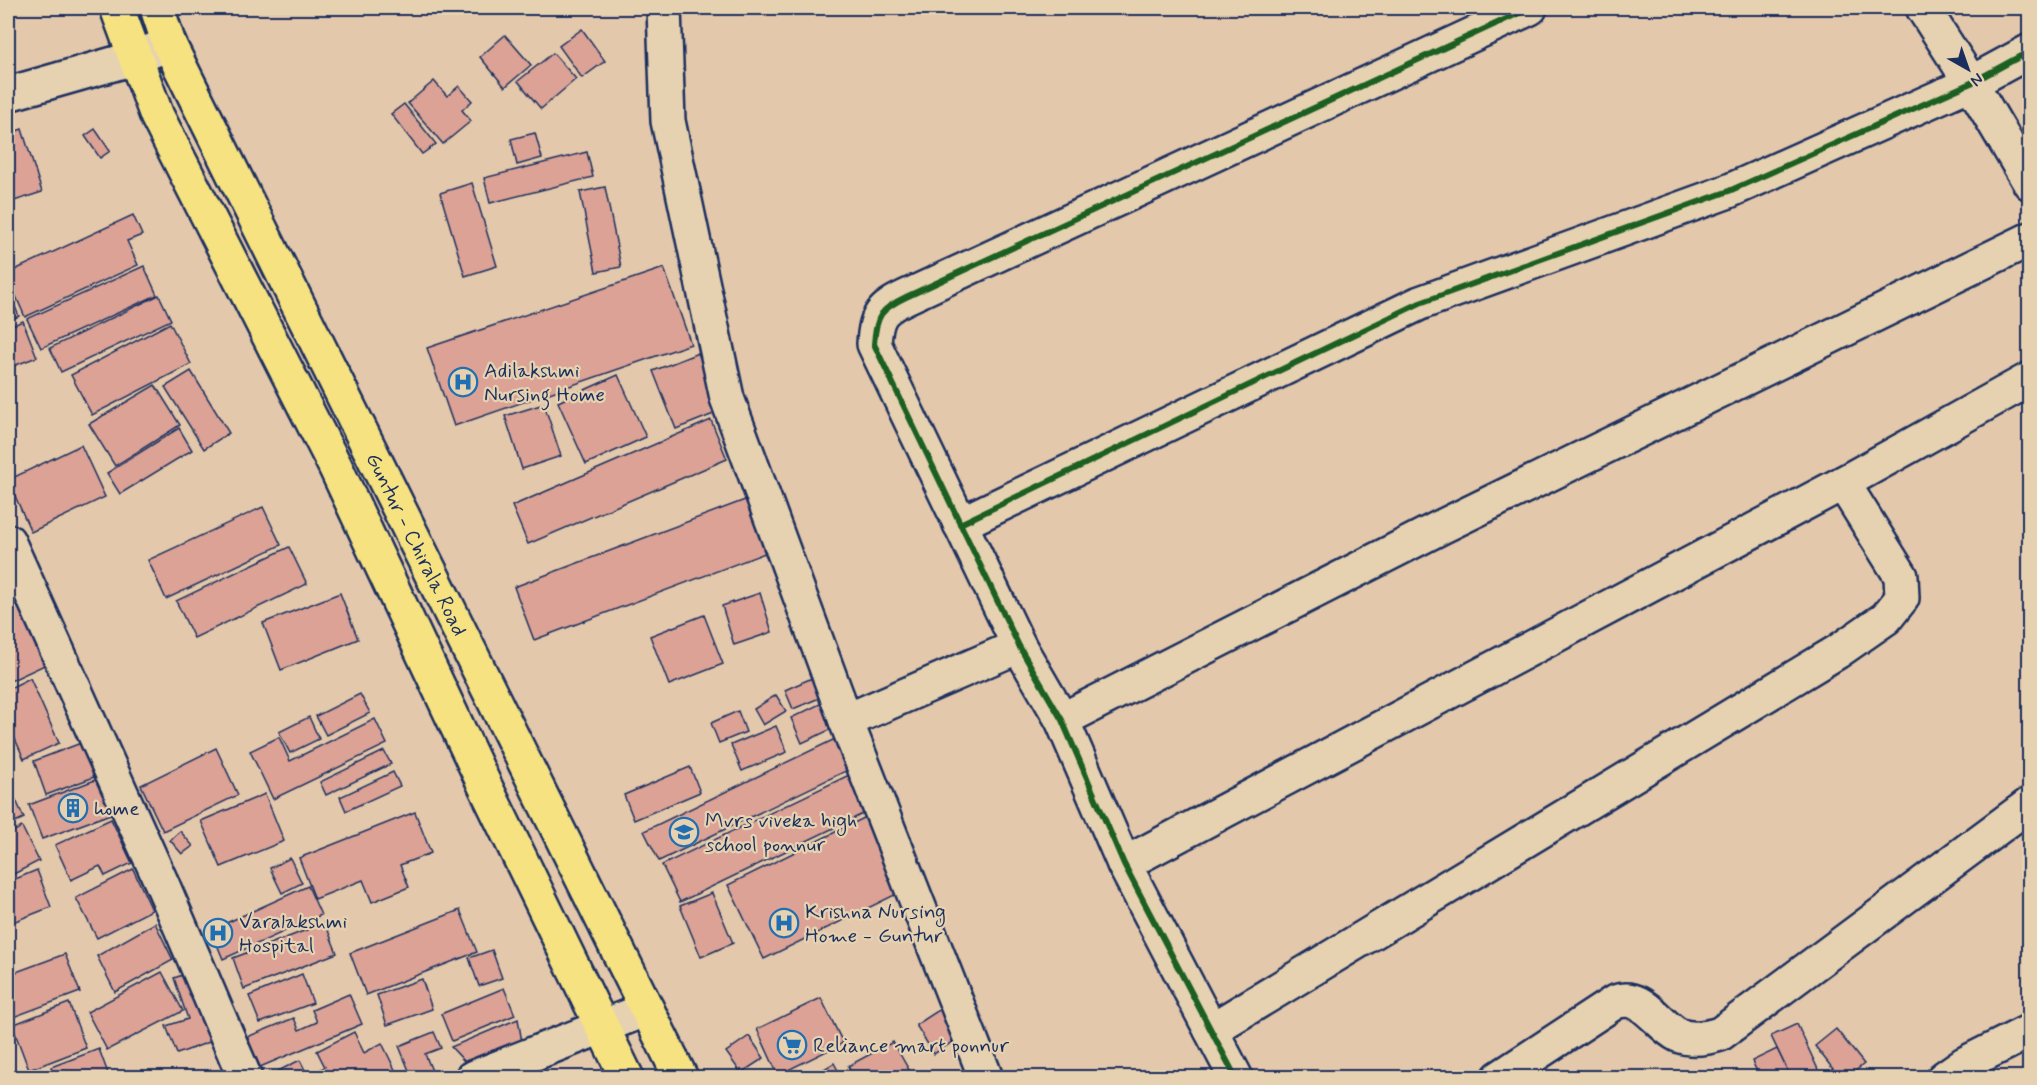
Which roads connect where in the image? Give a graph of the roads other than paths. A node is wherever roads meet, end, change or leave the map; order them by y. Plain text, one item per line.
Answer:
1 (117, 8) edge
2 (157, 8) edge
3 (664, 8) edge
4 (1530, 8) edge
5 (1923, 8) edge
6 (169, 44) junction
7 (2030, 51) edge
8 (134, 58) junction
9 (1971, 83) junction
10 (8, 94) edge
11 (2030, 183) edge
12 (2030, 239) edge
13 (2030, 379) edge
14 (1843, 483) junction
15 (960, 524) junction
16 (8, 541) edge
17 (450, 610) junction
18 (410, 627) junction
19 (1019, 646) junction
20 (1062, 720) junction
21 (846, 721) junction
22 (2030, 804) edge
23 (1124, 864) junction
24 (647, 1010) junction
25 (601, 1029) junction
26 (1211, 1030) junction
27 (2030, 1030) edge
28 (245, 1077) edge
29 (472, 1077) edge
30 (627, 1077) edge
31 (681, 1077) edge
32 (986, 1077) edge
33 (1236, 1077) edge
34 (1499, 1077) edge
35 (1944, 1077) edge

1 - 8 main road, Guntur - Chirala Road
2 - 6 main road, Guntur - Chirala Road
3 - 21 street
4 - 15 street
5 - 9 street
6 - 8 street
6 - 17 main road, Guntur - Chirala Road
7 - 9 street
8 - 10 street
8 - 18 main road, Guntur - Chirala Road
9 - 11 street
9 - 15 street
12 - 20 street
13 - 14 street
14 - 23 street
14 - 26 street
15 - 19 street
16 - 28 street
17 - 18 main road
17 - 24 main road, Guntur - Chirala Road
18 - 25 main road, Guntur - Chirala Road
19 - 20 street
19 - 21 street
20 - 23 street
21 - 32 street
22 - 34 street
23 - 26 street
24 - 25 street
24 - 31 main road, Guntur - Chirala Road
25 - 29 street
25 - 30 main road, Guntur - Chirala Road
26 - 33 street
27 - 35 street

